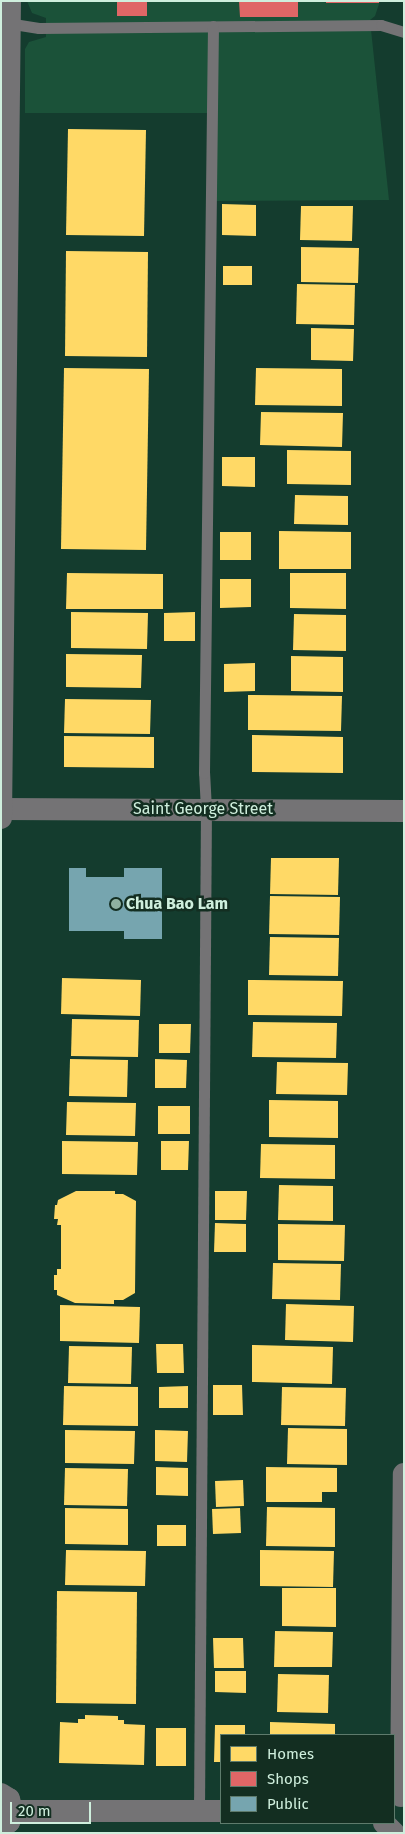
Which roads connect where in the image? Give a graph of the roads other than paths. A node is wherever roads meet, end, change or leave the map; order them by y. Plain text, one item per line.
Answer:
1 (7, 16) edge
2 (213, 26) junction
3 (404, 32) edge
4 (1, 809) edge
5 (206, 809) junction
6 (404, 811) edge
7 (1, 818) edge
8 (404, 1474) edge
9 (399, 1797) edge
10 (5, 1811) edge
11 (199, 1811) junction
12 (220, 1811) edge
13 (385, 1824) edge
14 (394, 1833) edge

1 - 2 lane
1 - 4 street
2 - 3 lane
2 - 5 lane
4 - 5 street, Saint George Street
4 - 7 street
5 - 6 street, Saint George Street
5 - 11 lane
8 - 9 street
10 - 11 street
11 - 12 street
13 - 14 street

